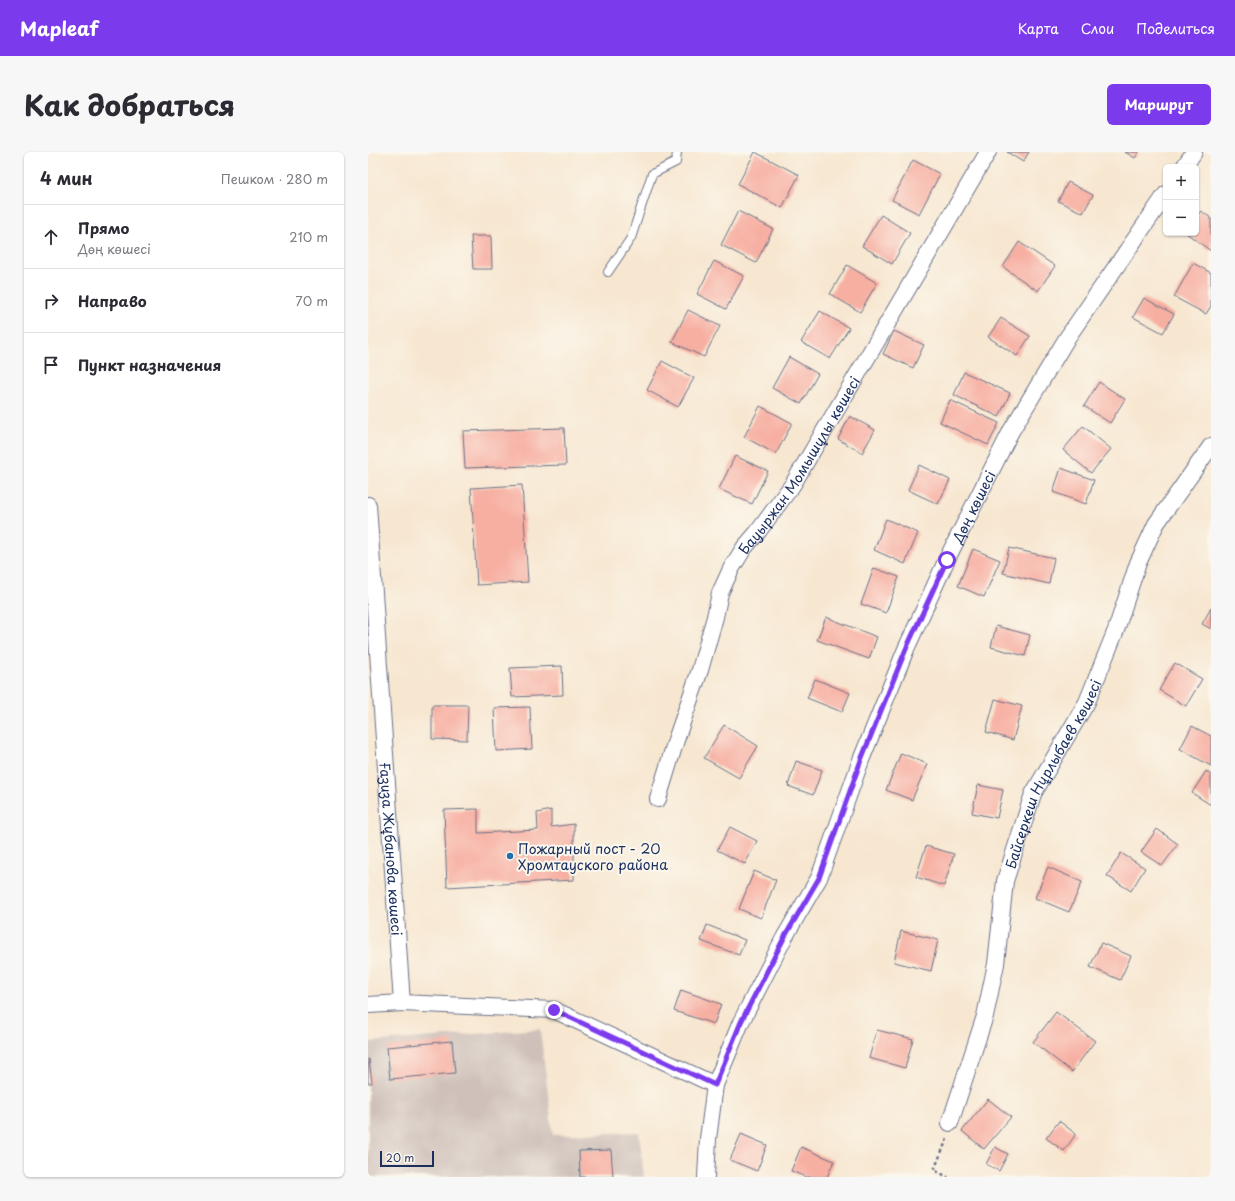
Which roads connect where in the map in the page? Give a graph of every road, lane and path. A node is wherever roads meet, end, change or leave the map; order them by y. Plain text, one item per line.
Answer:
1 (677, 152) edge
2 (988, 152) edge
3 (1194, 152) edge
4 (1186, 164) edge
5 (1163, 198) edge
6 (608, 272) dead end
7 (1211, 446) edge
8 (368, 505) edge
9 (658, 799) dead end
10 (402, 1003) junction
11 (368, 1005) edge
12 (715, 1085) junction
13 (950, 1123) joint
14 (706, 1177) edge
15 (948, 1177) edge

1 - 6 lane
2 - 9 street, Бауыржан Момышұлы көшесі
3 - 4 street
5 - 12 street, Дөң көшесі
7 - 13 street, Байсеркеш Нұрлыбаев көшесі
8 - 10 street, Ғазиза Жұбанова көшесі
10 - 11 street
10 - 12 street
12 - 14 street, Дөң көшесі
13 - 15 path

